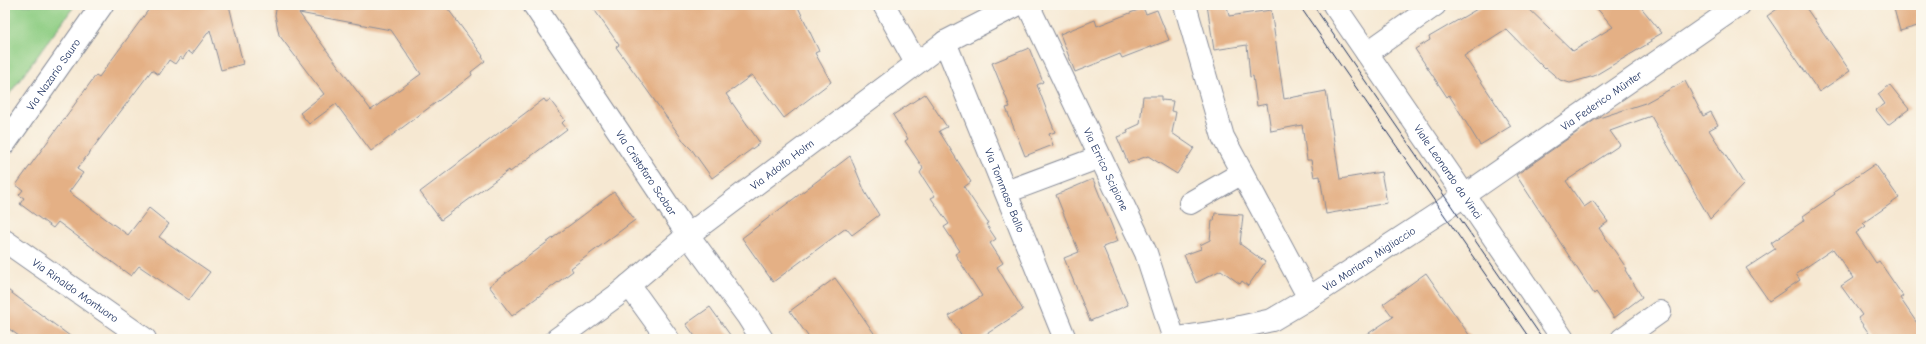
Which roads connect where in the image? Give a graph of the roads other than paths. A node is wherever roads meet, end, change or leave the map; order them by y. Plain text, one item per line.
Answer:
1 (102, 5) edge
2 (534, 5) edge
3 (884, 5) edge
4 (1017, 5) edge
5 (1028, 5) edge
6 (1185, 5) edge
7 (1334, 5) edge
8 (1435, 5) edge
9 (1739, 5) edge
10 (945, 42) junction
11 (1367, 53) junction
12 (916, 63) junction
13 (5, 143) edge
14 (1100, 157) junction
15 (1242, 173) junction
16 (1006, 192) junction
17 (1464, 196) junction
18 (1190, 203) dead end
19 (688, 236) junction
20 (5, 241) edge
21 (629, 285) junction
22 (1309, 298) junction
23 (1660, 312) dead end
24 (1272, 320) junction
25 (1230, 335) edge
26 (1174, 338) edge
27 (145, 339) edge
28 (557, 339) edge
29 (668, 339) edge
30 (762, 339) edge
31 (1066, 339) edge
32 (1171, 339) edge
33 (1257, 339) edge
34 (1563, 339) edge
35 (1622, 339) edge

1 - 13 street, Via Nazario Sauro
2 - 19 street, Via Cristofaro Scobar
3 - 12 street
4 - 10 street, Via Adolfo Holm
5 - 14 street, Via Errico Scipione
6 - 15 street
7 - 11 street, Viale Leonardo da Vinci
8 - 11 street
9 - 17 street, Via Federico Münter
10 - 12 street, Via Adolfo Holm
10 - 16 street, Via Tommaso Ballo
11 - 17 street, Viale Leonardo da Vinci
12 - 19 street, Via Adolfo Holm
14 - 16 street
14 - 26 street, Via Errico Scipione
15 - 18 street
15 - 22 street
16 - 31 street, Via Tommaso Ballo
17 - 22 street, Via Mariano Migliaccio
17 - 34 street, Viale Leonardo da Vinci
19 - 21 street, Via Adolfo Holm
19 - 30 street, Via Cristofaro Scobar
20 - 27 street, Via Rinaldo Montuoro
21 - 28 street, Via Adolfo Holm
21 - 29 street
22 - 24 street, Via Mariano Migliaccio
23 - 35 street
24 - 25 street
24 - 33 street
25 - 26 street
26 - 32 street

